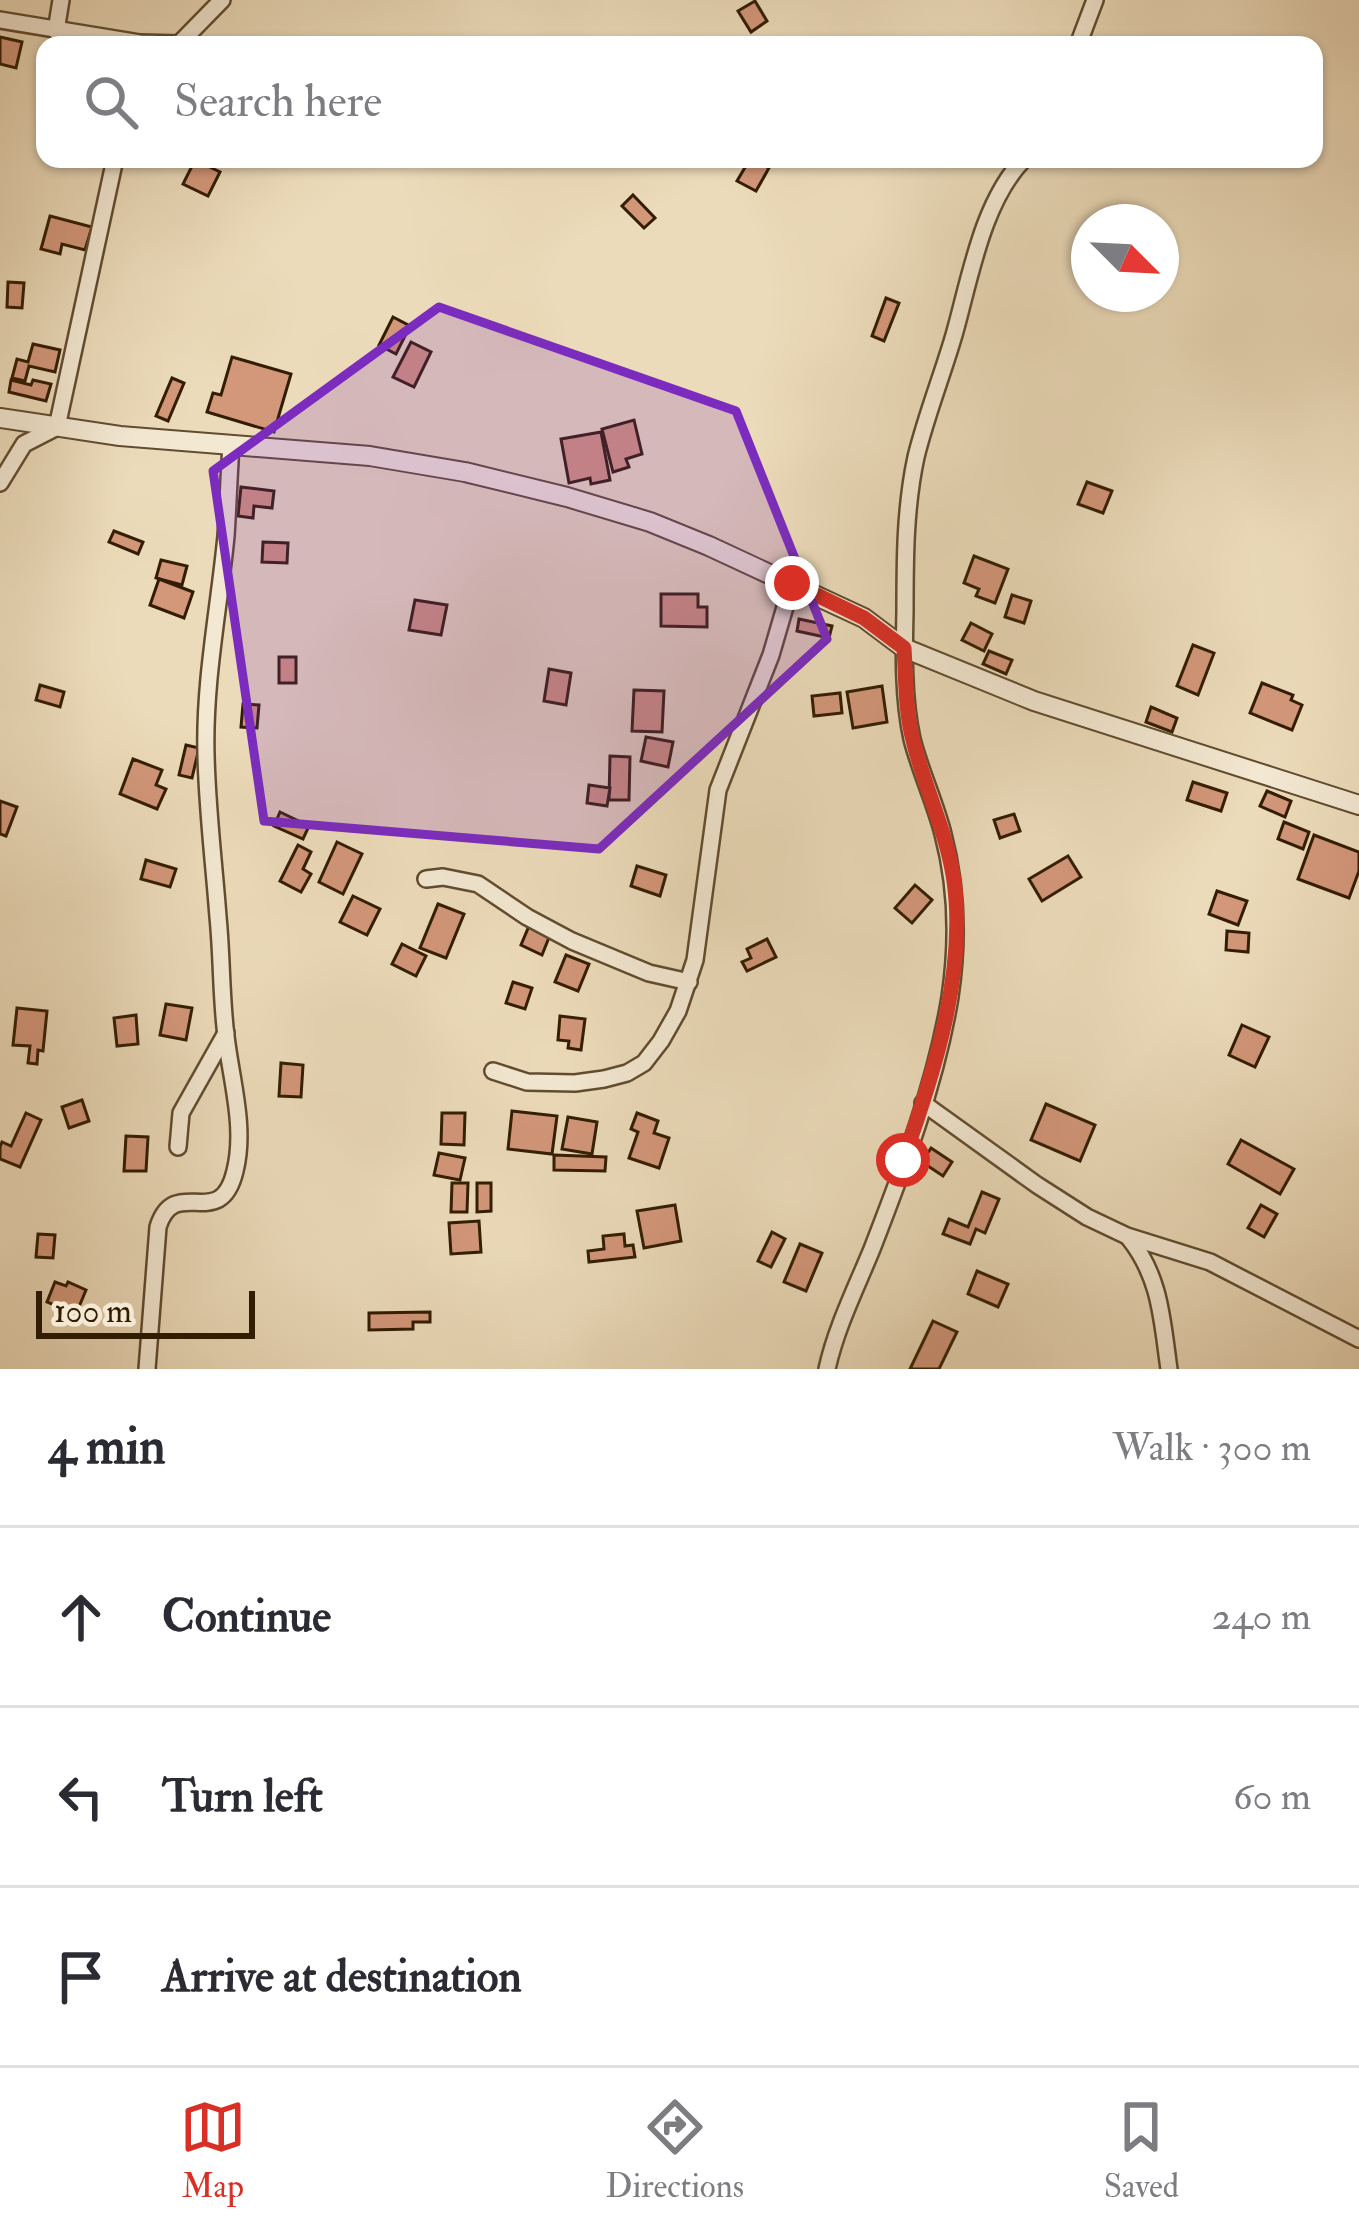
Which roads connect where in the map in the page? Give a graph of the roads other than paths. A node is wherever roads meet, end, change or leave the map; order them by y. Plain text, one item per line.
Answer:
1 (61, 0) edge
2 (222, 0) edge
3 (1095, 0) edge
4 (0, 20) edge
5 (56, 31) junction
6 (88, 36) edge
7 (187, 36) edge
8 (1081, 36) edge
9 (113, 168) edge
10 (1016, 168) edge
11 (0, 418) edge
12 (57, 427) junction
13 (231, 445) junction
14 (0, 483) edge
15 (792, 583) junction
16 (904, 648) junction
17 (1359, 805) edge
18 (426, 879) dead end
19 (689, 982) junction
20 (226, 1034) junction
21 (493, 1072) dead end
22 (923, 1103) junction
23 (178, 1147) dead end
24 (1127, 1236) junction
25 (1359, 1339) edge
26 (147, 1369) edge
27 (827, 1369) edge
28 (1169, 1369) edge

1 - 5 street
2 - 7 street
3 - 8 street
4 - 5 street
5 - 6 street
9 - 12 street
10 - 16 street
11 - 12 street
12 - 13 street
12 - 14 street
13 - 15 street
13 - 20 street
15 - 16 street
15 - 19 street
16 - 17 street
16 - 22 street
18 - 19 street
19 - 21 street
20 - 23 street
20 - 26 street
22 - 24 street
22 - 27 street
24 - 25 street
24 - 28 street

